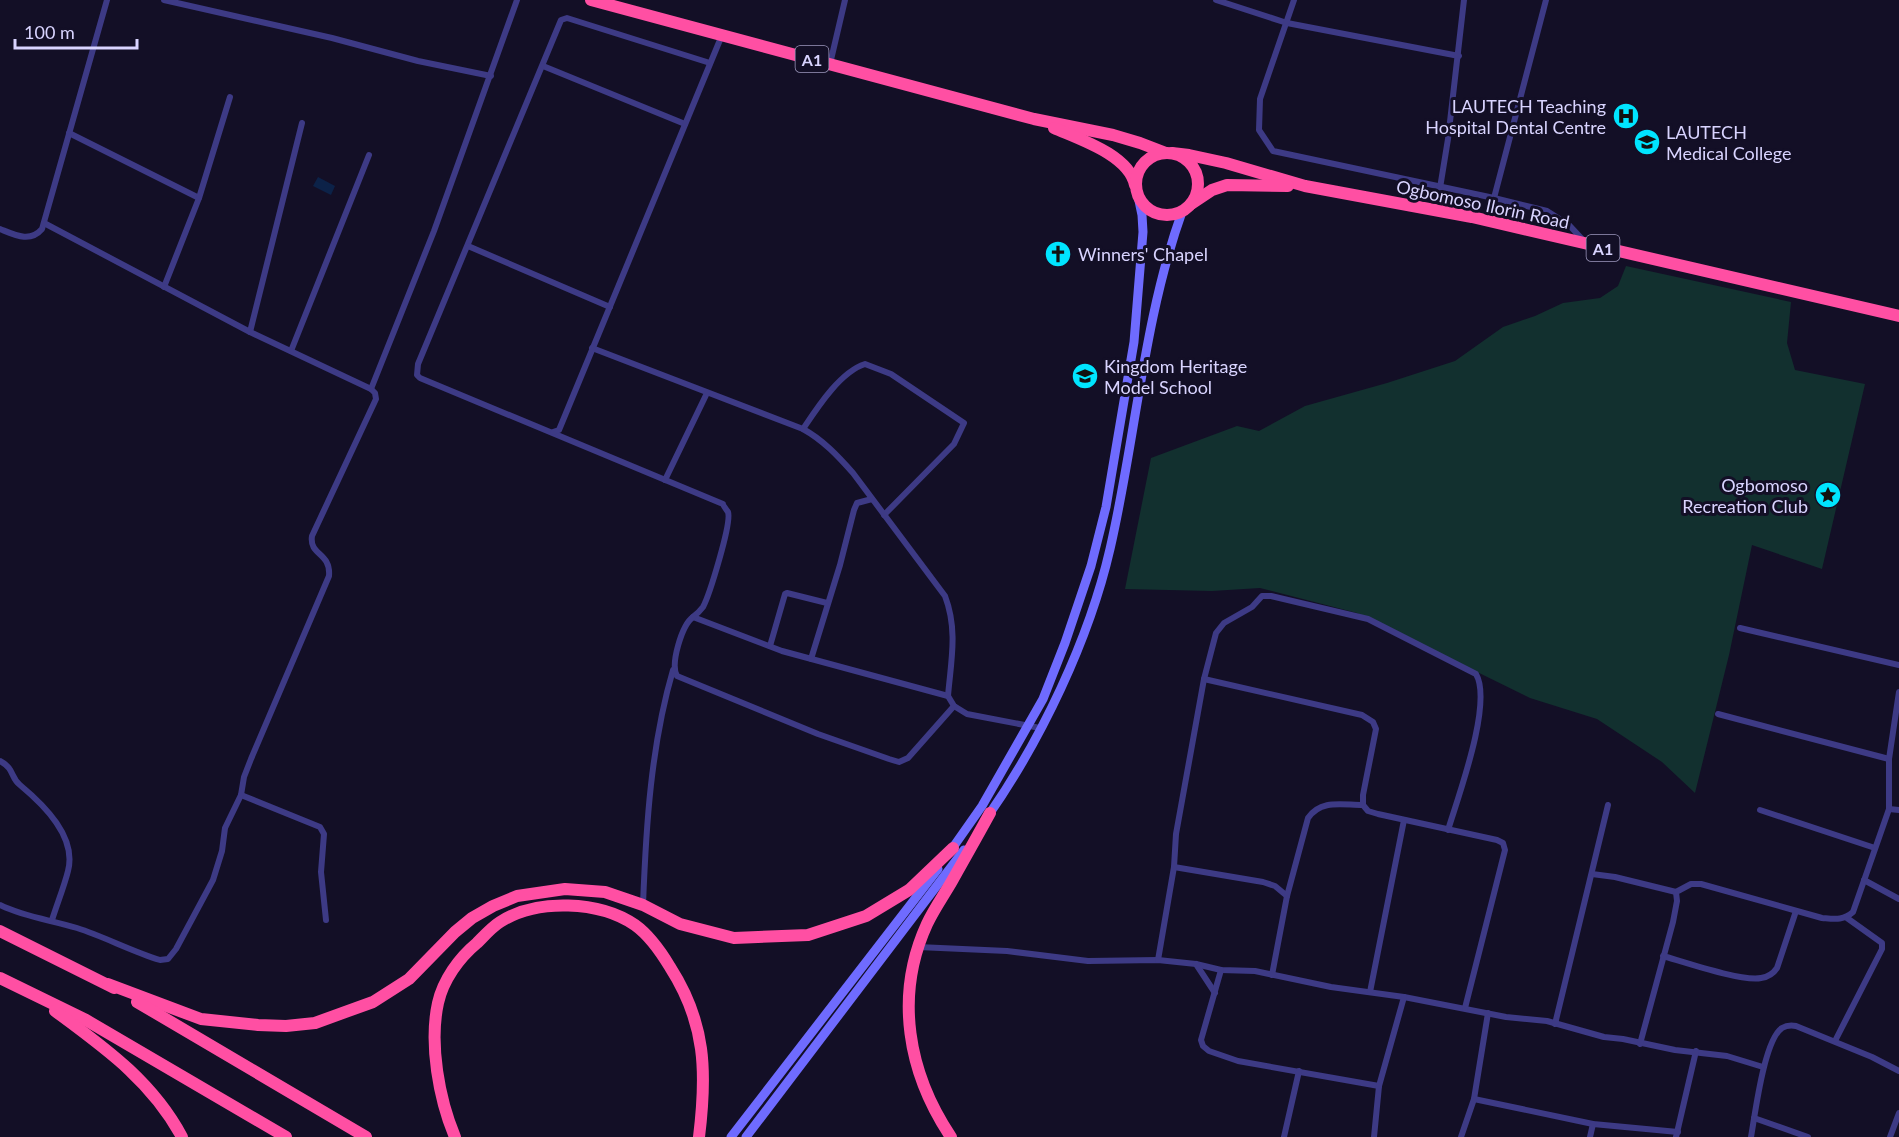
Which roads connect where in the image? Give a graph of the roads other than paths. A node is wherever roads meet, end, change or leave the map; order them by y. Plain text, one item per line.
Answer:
1 (106, 0) edge
2 (164, 0) edge
3 (517, 0) edge
4 (591, 0) edge
5 (845, 0) edge
6 (1216, 0) edge
7 (1294, 0) edge
8 (1464, 0) edge
9 (1546, 0) edge
10 (1287, 23) junction
11 (722, 35) junction
12 (1459, 56) junction
13 (710, 63) junction
14 (830, 64) junction
15 (543, 66) junction
16 (491, 76) junction
17 (230, 97) dead end
18 (1034, 119) junction
19 (302, 123) dead end
20 (685, 124) junction
21 (69, 133) junction
22 (1169, 153) junction
23 (369, 155) dead end
24 (1305, 186) junction
25 (1440, 188) junction
26 (1137, 193) junction
27 (199, 198) junction
28 (1494, 198) junction
29 (1186, 208) junction
30 (44, 223) junction
31 (0, 229) edge
32 (1588, 245) junction
33 (468, 246) junction
34 (164, 287) junction
35 (610, 307) junction
36 (1899, 316) edge
37 (250, 332) junction
38 (592, 348) junction
39 (291, 351) junction
40 (371, 389) junction
41 (707, 393) junction
42 (803, 429) junction
43 (553, 432) junction
44 (1111, 472) junction
45 (1125, 476) junction
46 (665, 480) junction
47 (872, 499) junction
48 (884, 515) junction
49 (1092, 566) junction
50 (1105, 570) junction
51 (827, 603) junction
52 (693, 616) junction
53 (1740, 628) dead end
54 (770, 646) junction
55 (811, 658) junction
56 (1899, 665) edge
57 (673, 670) junction
58 (1204, 679) junction
59 (1899, 692) edge
60 (948, 696) junction
61 (954, 706) junction
62 (1718, 714) dead end
63 (1028, 727) junction
64 (1040, 728) junction
65 (1889, 759) junction
66 (0, 761) edge
67 (241, 795) junction
68 (1363, 805) junction
69 (1608, 805) dead end
70 (1888, 809) junction
71 (1760, 810) dead end
72 (1899, 810) edge
73 (990, 813) junction
74 (1404, 820) junction
75 (1448, 830) junction
76 (953, 848) junction
77 (1875, 848) junction
78 (1174, 867) junction
79 (1592, 874) junction
80 (1864, 880) junction
81 (1676, 892) junction
82 (1287, 896) junction
83 (1899, 898) edge
84 (643, 904) junction
85 (0, 905) edge
86 (1797, 911) junction
87 (1847, 918) junction
88 (52, 920) junction
89 (326, 920) dead end
90 (0, 931) edge
91 (918, 947) junction
92 (1663, 956) junction
93 (1158, 960) junction
94 (1196, 964) junction
95 (1221, 970) junction
96 (1272, 975) junction
97 (0, 978) edge
98 (108, 984) junction
99 (27, 991) junction
100 (1215, 993) junction
101 (1370, 993) junction
102 (1404, 997) junction
103 (1465, 1008) junction
104 (1488, 1013) junction
105 (1555, 1024) junction
106 (1836, 1041) junction
107 (1640, 1044) junction
108 (1696, 1052) junction
109 (1763, 1067) junction
110 (1299, 1071) junction
111 (1899, 1071) edge
112 (1379, 1086) junction
113 (1474, 1099) junction
114 (1899, 1113) edge
115 (1754, 1118) junction
116 (1593, 1124) junction
117 (1677, 1134) edge
118 (182, 1137) edge
119 (286, 1137) edge
120 (366, 1137) edge
121 (455, 1137) edge
122 (699, 1137) edge
123 (731, 1137) edge
124 (746, 1137) edge
125 (951, 1137) edge
126 (1284, 1137) edge
127 (1374, 1137) edge
128 (1461, 1137) edge
129 (1590, 1137) edge
130 (1751, 1137) edge
131 (1808, 1137) edge
132 (1890, 1137) edge

1 - 21 street
2 - 16 street
3 - 16 street
4 - 11 highway, A1
5 - 14 street
6 - 10 street
7 - 10 street
8 - 12 street
9 - 28 street
10 - 12 street
10 - 25 street
11 - 13 street
11 - 14 highway, A1
12 - 25 street
13 - 15 street
13 - 20 street
14 - 18 highway, A1
15 - 20 street
15 - 33 street
16 - 40 street
17 - 27 street
18 - 22 highway, A1
18 - 26 highway, A1
19 - 37 street
20 - 35 street
21 - 27 street
21 - 30 street
22 - 24 highway, A1
22 - 26 highway
22 - 29 highway
23 - 39 street
24 - 29 highway, A1
24 - 32 highway, Ogbomoso Ilorin Road / A1
25 - 28 street
26 - 29 highway
26 - 44 street
27 - 34 street
28 - 32 street
29 - 45 street
30 - 31 street
30 - 34 street
32 - 36 highway, Ogbomoso Ilorin Road / A1
33 - 35 street
33 - 43 street
34 - 37 street
35 - 38 street
37 - 39 street
38 - 41 street
38 - 43 street
39 - 40 street
40 - 67 street
41 - 42 street
41 - 46 street
42 - 47 street
42 - 48 street
43 - 46 street
44 - 45 street
44 - 49 street
45 - 50 street
46 - 52 street
47 - 48 street
47 - 51 street
48 - 60 street
49 - 50 street
49 - 63 street
50 - 64 street
51 - 54 street
51 - 55 street
52 - 54 street
52 - 57 street
53 - 56 street
54 - 55 street
55 - 60 street
57 - 61 street
57 - 84 street
58 - 68 street
58 - 75 street
58 - 78 street
59 - 65 street
60 - 61 street
61 - 63 street
62 - 65 street
63 - 64 street
63 - 76 street
64 - 73 street
65 - 70 street
66 - 88 street
67 - 88 street
67 - 89 street
68 - 74 street
68 - 82 street
69 - 79 street
70 - 72 street
70 - 77 street
71 - 77 street
73 - 91 highway
73 - 124 street
74 - 75 street
74 - 101 street
75 - 103 street
76 - 84 highway
76 - 123 street
77 - 80 street
78 - 82 street
78 - 93 street
79 - 81 street
79 - 105 street
80 - 83 street
80 - 87 street
81 - 86 street
81 - 92 street
82 - 96 street
84 - 98 highway
85 - 88 street
86 - 87 street
86 - 92 street
87 - 106 street
90 - 98 highway
91 - 93 street
91 - 125 highway
92 - 107 street
93 - 94 street
94 - 95 street
94 - 100 street
95 - 96 street
95 - 100 street
96 - 101 street
97 - 99 highway
98 - 120 highway
99 - 118 highway
99 - 119 highway
100 - 110 street
101 - 102 street
102 - 103 street
102 - 112 street
103 - 104 street
104 - 105 street
104 - 113 street
105 - 107 street
106 - 109 street
106 - 111 street
107 - 108 street
108 - 109 street
108 - 117 street
109 - 115 street
110 - 112 street
110 - 126 street
112 - 127 street
113 - 116 street
113 - 128 street
114 - 132 street
115 - 130 street
115 - 131 street
116 - 117 street
116 - 129 street
121 - 122 highway

